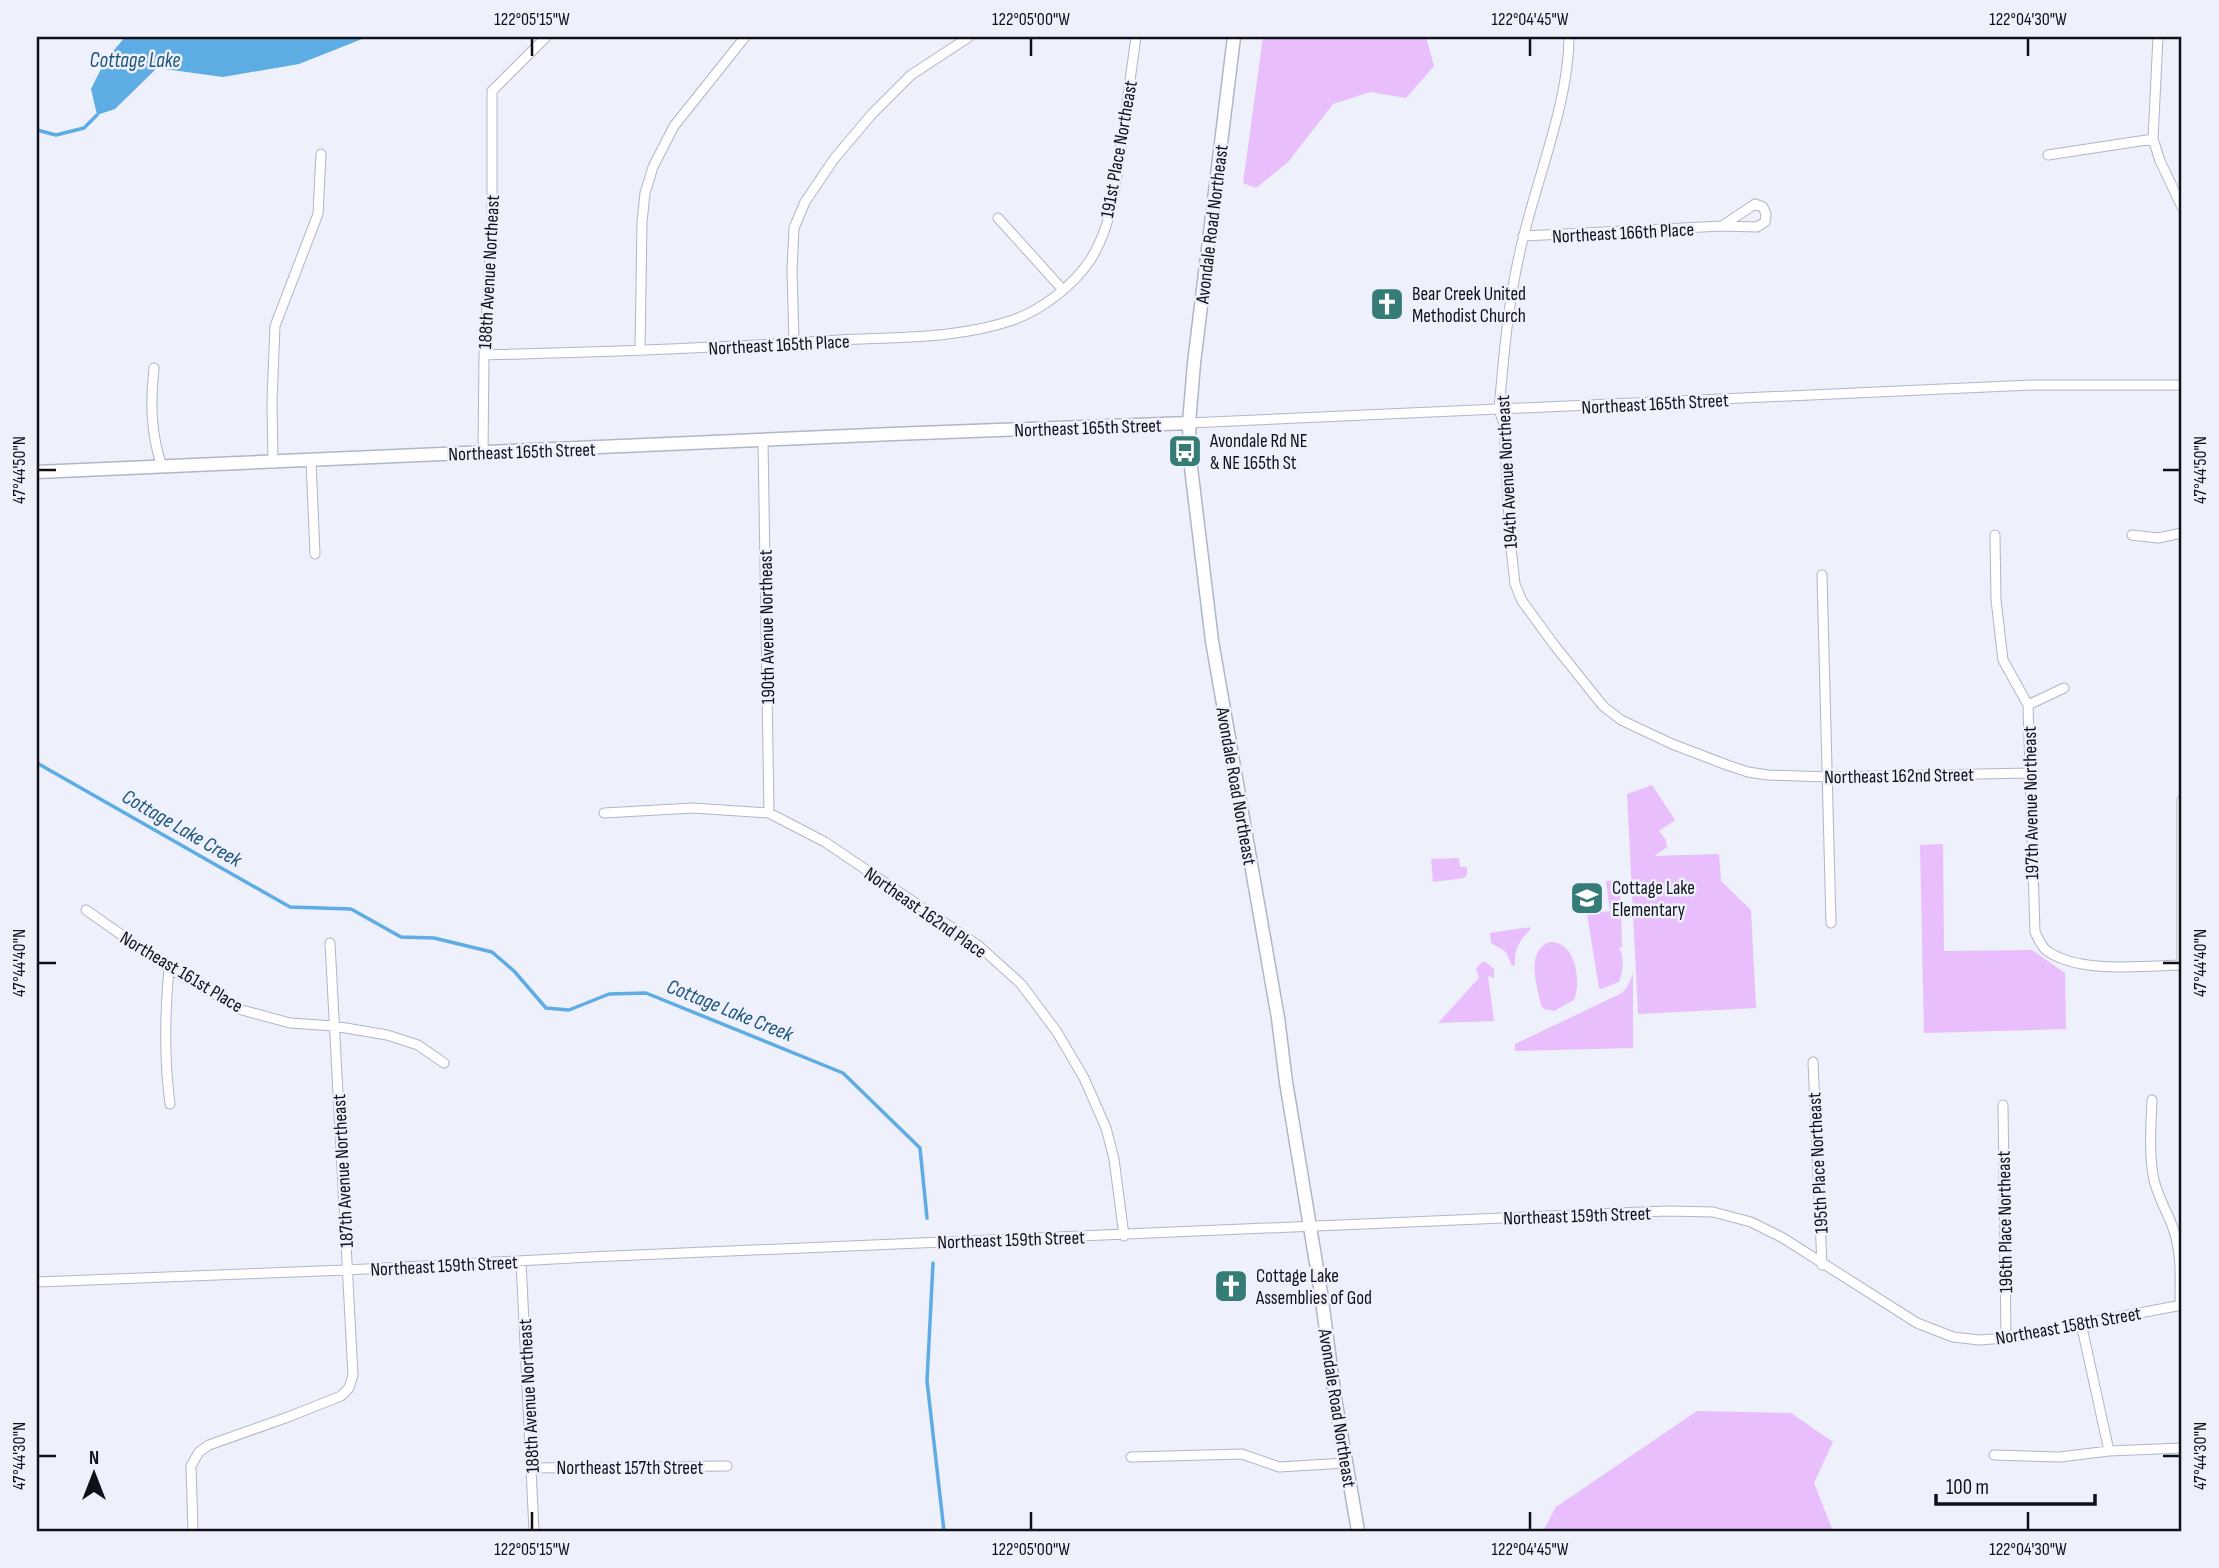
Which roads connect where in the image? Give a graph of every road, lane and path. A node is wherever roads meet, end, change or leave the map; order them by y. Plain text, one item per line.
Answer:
1 (546, 37) edge
2 (745, 37) edge
3 (969, 37) edge
4 (1136, 37) edge
5 (1234, 37) edge
6 (1570, 37) edge
7 (2158, 37) edge
8 (2153, 139) junction
9 (321, 154) dead end
10 (2048, 155) dead end
11 (2182, 207) edge
12 (999, 218) dead end
13 (1722, 226) dead end
14 (1523, 236) junction
15 (1063, 290) junction
16 (794, 343) junction
17 (640, 351) junction
18 (484, 355) junction
19 (154, 368) dead end
20 (2182, 385) edge
21 (1499, 410) junction
22 (1189, 423) junction
23 (763, 441) junction
24 (483, 453) junction
25 (311, 461) junction
26 (273, 463) junction
27 (162, 467) junction
28 (37, 472) edge
29 (2182, 533) edge
30 (1995, 535) dead end
31 (2132, 535) dead end
32 (315, 554) dead end
33 (1822, 575) dead end
34 (2064, 688) dead end
35 (2028, 705) junction
36 (2030, 773) junction
37 (1768, 775) joint
38 (1828, 777) junction
39 (2182, 800) edge
40 (604, 813) dead end
41 (769, 813) junction
42 (86, 910) dead end
43 (1831, 923) dead end
44 (330, 943) dead end
45 (2182, 965) edge
46 (169, 968) junction
47 (334, 1027) junction
48 (1812, 1062) dead end
49 (444, 1063) dead end
50 (2152, 1100) dead end
51 (170, 1104) dead end
52 (2003, 1105) dead end
53 (1311, 1227) junction
54 (1124, 1236) junction
55 (521, 1261) junction
56 (1822, 1265) junction
57 (348, 1270) junction
58 (37, 1282) edge
59 (2181, 1305) edge
60 (2081, 1323) junction
61 (1953, 1337) joint
62 (2006, 1338) junction
63 (2182, 1448) edge
64 (2109, 1451) junction
65 (1994, 1455) dead end
66 (1131, 1457) dead end
67 (1346, 1463) junction
68 (727, 1466) dead end
69 (532, 1468) junction
70 (193, 1531) edge
71 (534, 1531) edge
72 (1358, 1531) edge

1 - 18 street, 188th Avenue Northeast
2 - 17 street
3 - 16 street
4 - 15 street, 191st Place Northeast
5 - 22 main road, Avondale Road Northeast
6 - 14 street, 194th Avenue Northeast
7 - 8 street
8 - 10 street
8 - 11 street
9 - 26 street
12 - 15 street
13 - 14 street, Northeast 166th Place
14 - 21 street, 194th Avenue Northeast
15 - 16 street, Northeast 165th Place
16 - 17 street, Northeast 165th Place
17 - 18 street, Northeast 165th Place
18 - 24 street, 188th Avenue Northeast
19 - 27 street
20 - 21 street, Northeast 165th Street
21 - 22 street, Northeast 165th Street
21 - 37 street, 194th Avenue Northeast
22 - 23 main road, Northeast 165th Street
22 - 53 main road, Avondale Road Northeast
23 - 24 main road, Northeast 165th Street
23 - 41 street, 190th Avenue Northeast
24 - 25 main road, Northeast 165th Street
25 - 26 main road, Northeast 165th Street
25 - 32 street
26 - 27 main road, Northeast 165th Street
27 - 28 main road, Northeast 165th Street
29 - 31 street
30 - 35 street, 197th Avenue Northeast
33 - 38 street
34 - 35 street
35 - 36 street, 197th Avenue Northeast
36 - 38 street, Northeast 162nd Street
36 - 45 street, 197th Avenue Northeast
37 - 38 street, Northeast 162nd Street
38 - 43 street
39 - 45 street
40 - 41 street
41 - 54 street, Northeast 162nd Place
42 - 46 street, Northeast 161st Place
44 - 47 street, 187th Avenue Northeast
46 - 47 street, Northeast 161st Place
46 - 51 street
47 - 49 street, Northeast 161st Place
47 - 57 street, 187th Avenue Northeast
48 - 56 street, 195th Place Northeast
50 - 59 street
52 - 62 street, 196th Place Northeast
53 - 54 street, Northeast 159th Street
53 - 56 street, Northeast 159th Street
53 - 67 main road, Avondale Road Northeast
54 - 55 street, Northeast 159th Street
55 - 57 street, Northeast 159th Street
55 - 69 street, 188th Avenue Northeast
56 - 61 street, Northeast 159th Street
57 - 58 street, Northeast 159th Street
57 - 70 street, 187th Avenue Northeast
59 - 60 street, Northeast 158th Street
60 - 62 street, Northeast 158th Street
60 - 64 street
61 - 62 street, Northeast 158th Street
63 - 64 street
64 - 65 street
66 - 67 street
67 - 72 main road, Avondale Road Northeast
68 - 69 street, Northeast 157th Street
69 - 71 street, 188th Avenue Northeast

